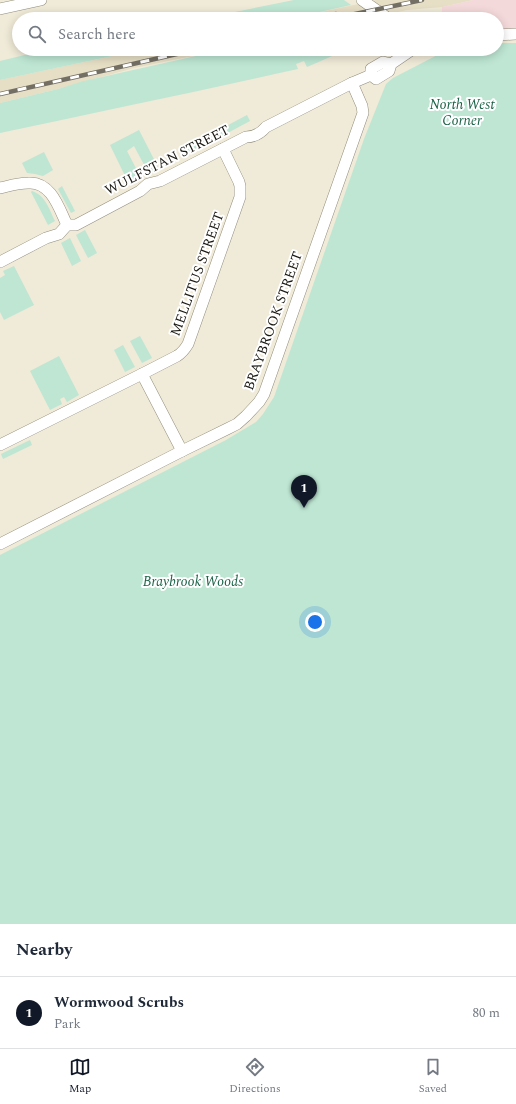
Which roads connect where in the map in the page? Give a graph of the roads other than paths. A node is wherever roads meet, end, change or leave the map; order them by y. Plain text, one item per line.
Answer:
1 (41, 0) edge
2 (362, 0) edge
3 (0, 8) edge
4 (379, 12) edge
5 (516, 34) edge
6 (504, 35) edge
7 (403, 56) edge
8 (352, 84) junction
9 (223, 149) junction
10 (0, 188) edge
11 (67, 225) junction
12 (0, 262) edge
13 (142, 374) junction
14 (0, 445) edge
15 (182, 451) junction
16 (0, 544) edge

1 - 3 street
2 - 4 street
5 - 6 street
7 - 8 street, WULFSTAN STREET
8 - 9 street, WULFSTAN STREET
8 - 15 street, BRAYBROOK STREET
9 - 11 street, WULFSTAN STREET
9 - 13 street, MELLITUS STREET
10 - 11 street
11 - 12 street, WULFSTAN STREET
13 - 14 street, MELLITUS STREET
13 - 15 street
15 - 16 street, BRAYBROOK STREET

